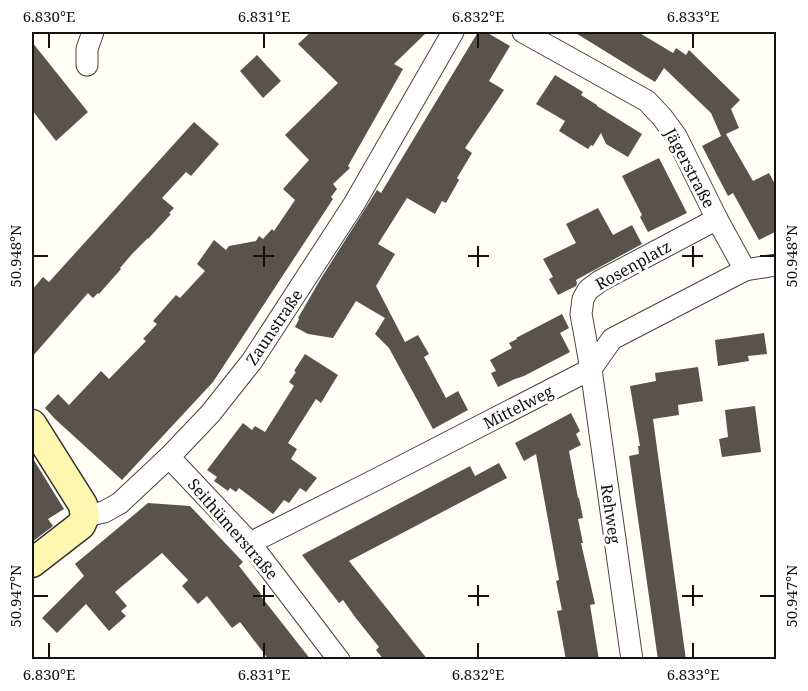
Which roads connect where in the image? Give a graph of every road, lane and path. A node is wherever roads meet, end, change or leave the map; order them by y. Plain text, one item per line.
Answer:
1 (93, 32) edge
2 (453, 32) edge
3 (523, 32) edge
4 (87, 65) dead end
5 (717, 219) junction
6 (777, 265) edge
7 (745, 270) junction
8 (591, 369) junction
9 (32, 424) edge
10 (169, 457) junction
11 (85, 516) junction
12 (250, 543) junction
13 (32, 563) edge
14 (339, 660) edge
15 (632, 660) edge

1 - 4 street
2 - 10 street, Zaunstraße
3 - 5 street, Jägerstraße
5 - 7 street, Jägerstraße
5 - 8 street, Rosenplatz
6 - 7 street, Mittelweg
7 - 8 street, Mittelweg
8 - 12 street, Mittelweg
8 - 15 street, Rehweg
9 - 11 street
10 - 11 street, Zaunstraße
10 - 12 street, Seithümerstraße
11 - 13 street, Zaunstraße
12 - 14 street, Seithümerstraße

